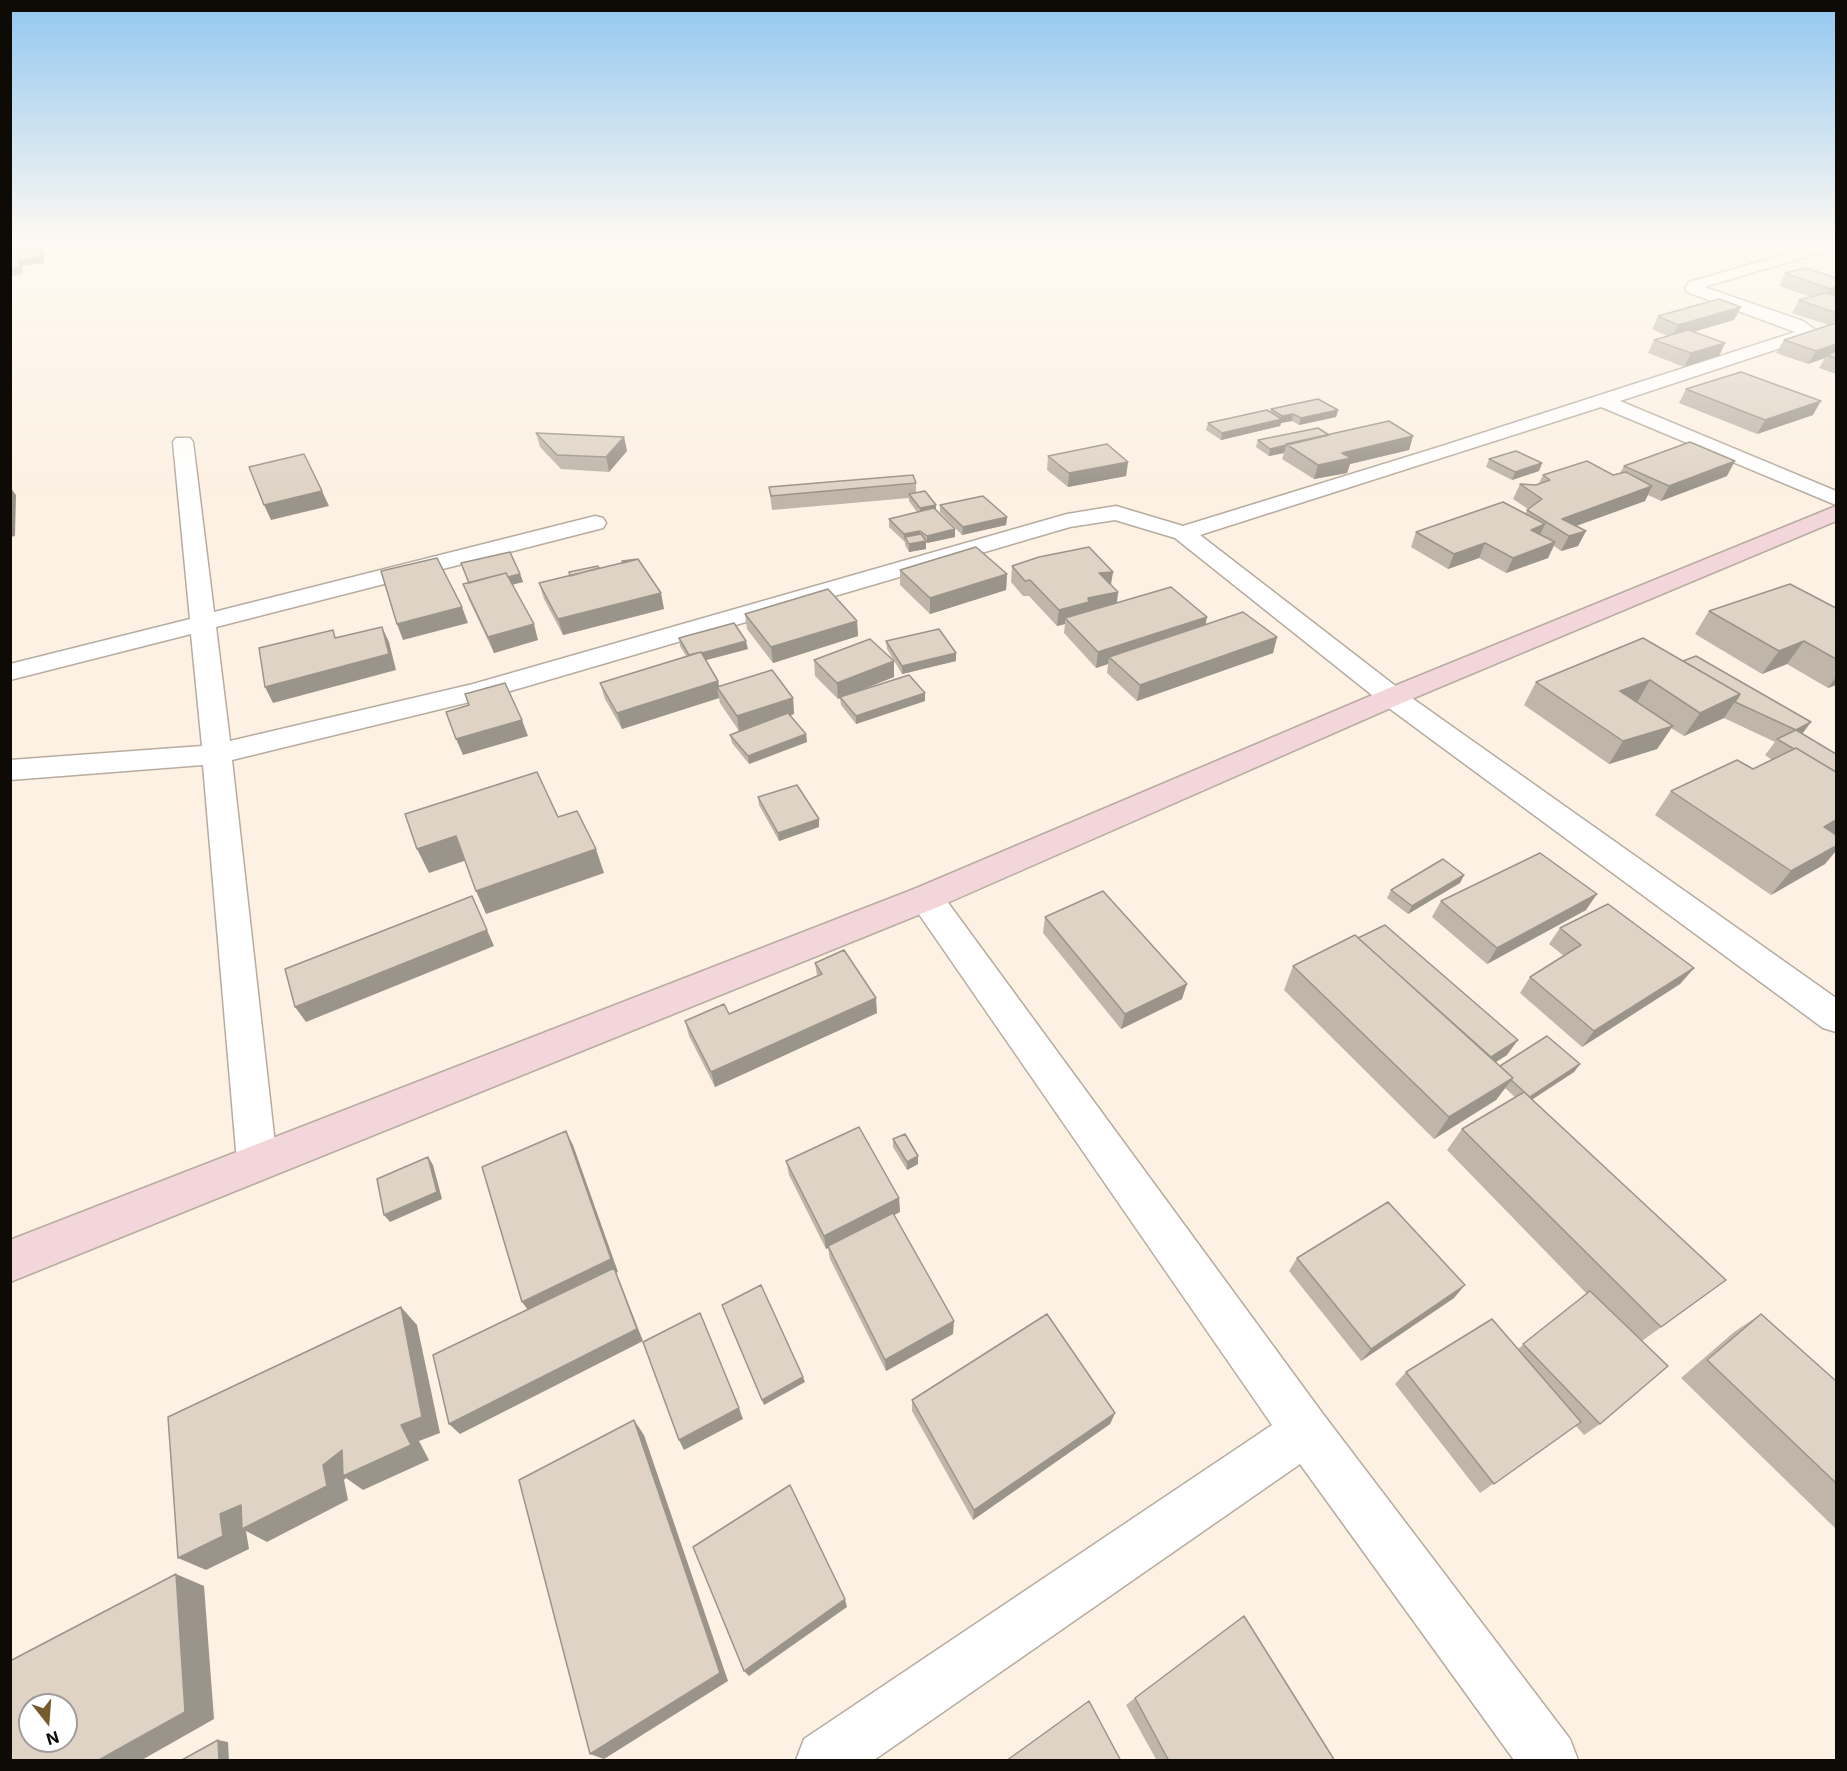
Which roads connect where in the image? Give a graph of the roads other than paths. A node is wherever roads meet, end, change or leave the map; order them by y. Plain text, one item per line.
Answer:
1 (1798, 326) edge
2 (1602, 400) junction
3 (183, 442) dead end
4 (1836, 499) edge
5 (1836, 513) edge
6 (595, 523) dead end
7 (1183, 532) junction
8 (203, 622) junction
9 (10, 672) edge
10 (1392, 697) junction
11 (218, 754) junction
12 (10, 770) edge
13 (926, 898) junction
14 (1836, 1017) edge
15 (257, 1162) junction
16 (10, 1261) edge
17 (1306, 1431) junction
18 (825, 1761) edge
19 (1549, 1761) edge

1 - 2 street
2 - 4 street
2 - 7 street
3 - 8 street
5 - 10 street
6 - 8 street
7 - 10 street
7 - 11 street
8 - 9 street
8 - 11 street
10 - 13 street
10 - 14 street
11 - 12 street
11 - 15 street
13 - 15 street
13 - 17 street
15 - 16 street
17 - 18 street
17 - 19 street

